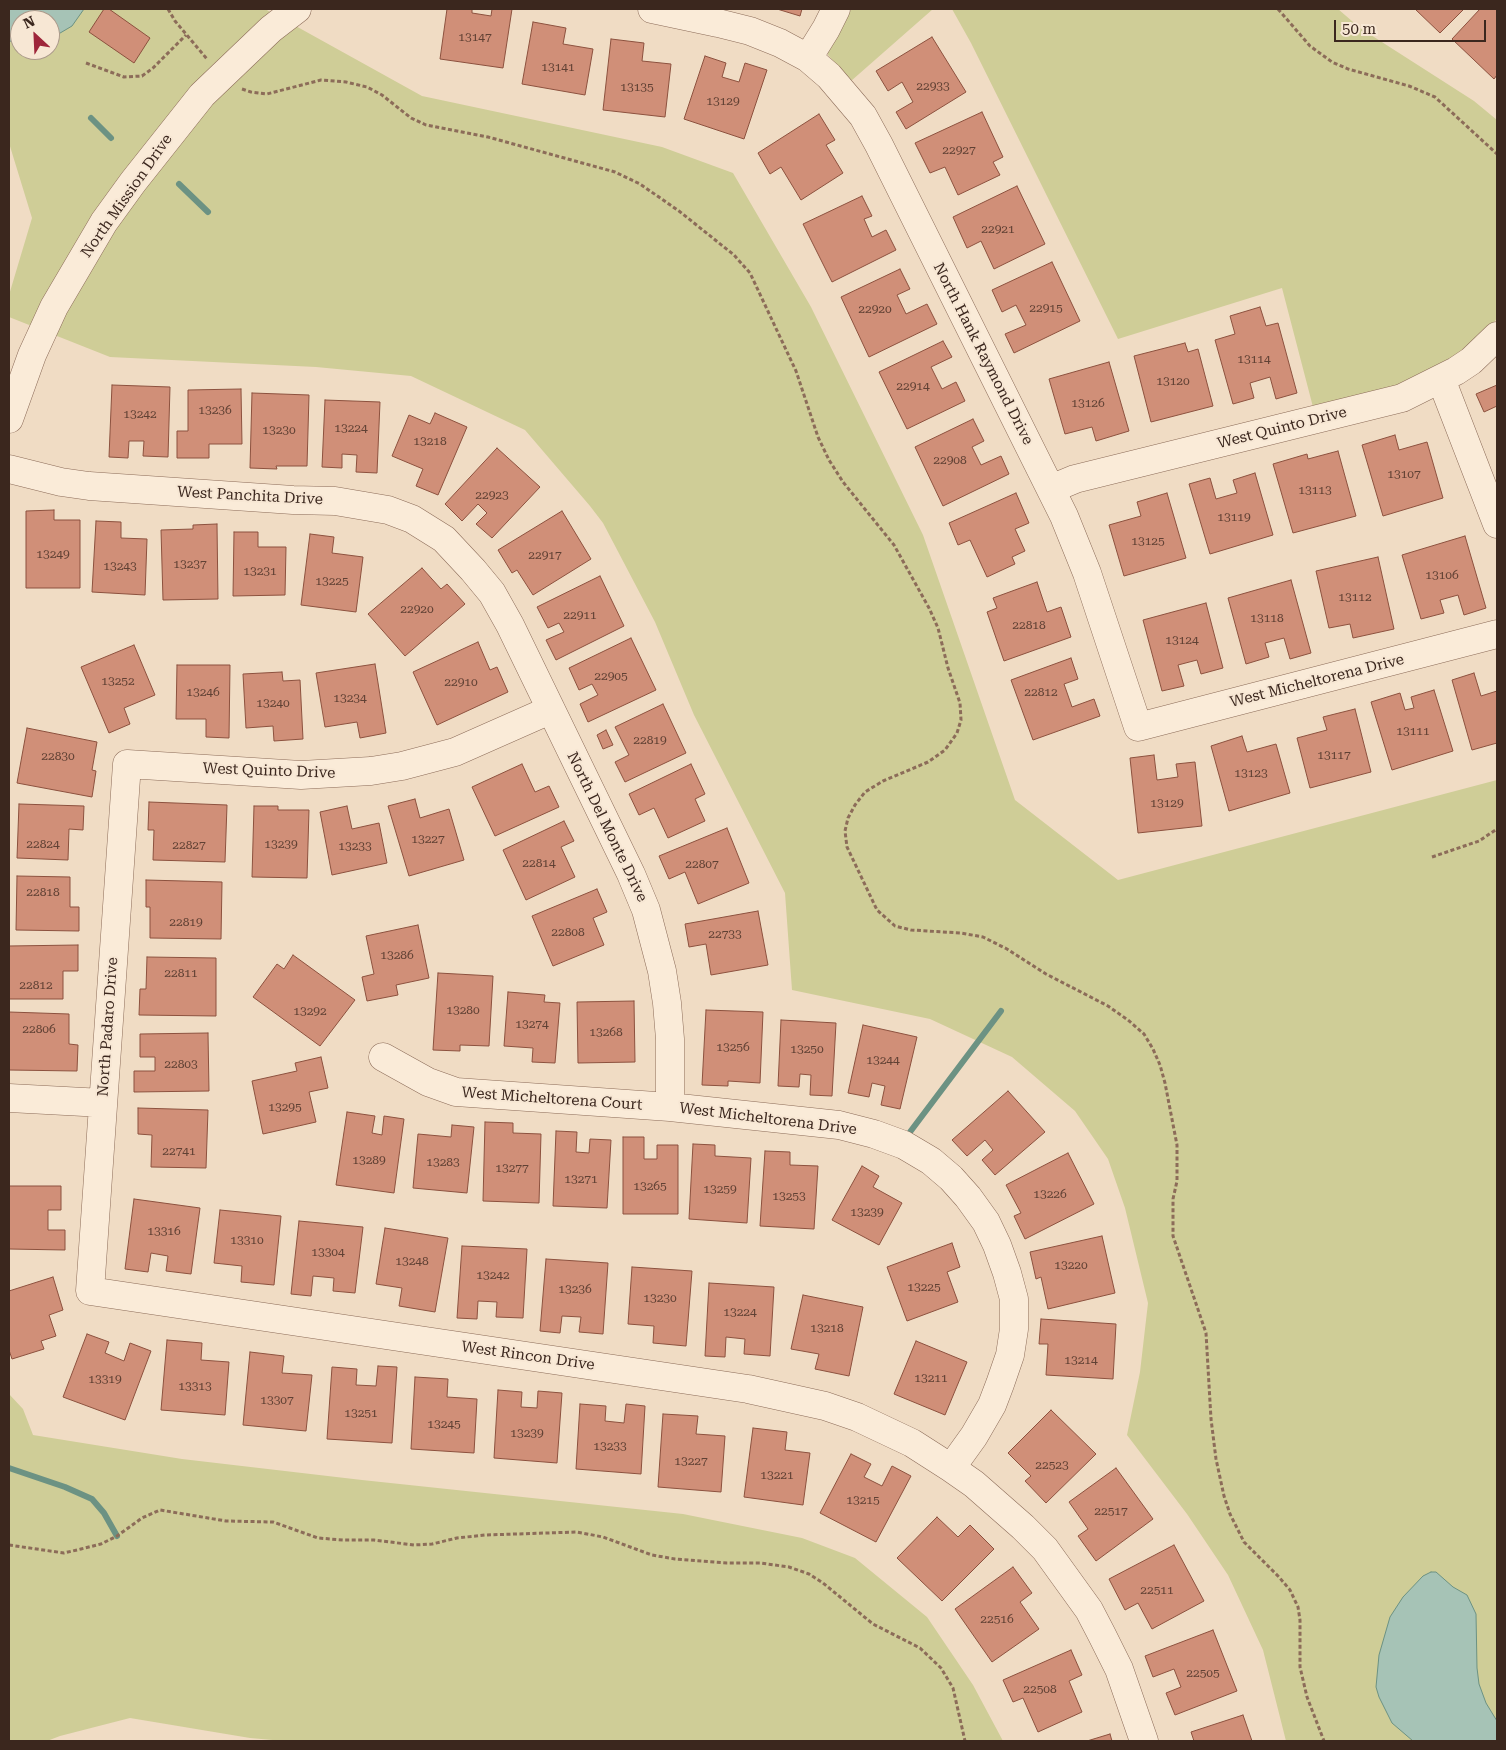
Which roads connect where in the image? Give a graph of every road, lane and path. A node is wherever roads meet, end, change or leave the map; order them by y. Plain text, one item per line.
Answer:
1 (168, 9) edge
2 (297, 9) edge
3 (652, 9) edge
4 (836, 9) edge
5 (1278, 9) edge
6 (186, 35) junction
7 (808, 58) junction
8 (209, 61) dead end
9 (86, 63) dead end
10 (239, 87) dead end
11 (1497, 154) edge
12 (1497, 336) edge
13 (1441, 379) junction
14 (9, 419) edge
15 (9, 469) edge
16 (1051, 489) junction
17 (1497, 524) edge
18 (472, 570) joint
19 (1497, 634) edge
20 (550, 710) junction
21 (1138, 727) joint
22 (127, 764) joint
23 (1497, 829) edge
24 (1432, 857) dead end
25 (382, 1057) dead end
26 (9, 1098) edge
27 (103, 1103) junction
28 (670, 1107) junction
29 (90, 1291) joint
30 (951, 1468) junction
31 (9, 1545) edge
32 (965, 1741) edge
33 (1144, 1741) edge
34 (1324, 1741) edge

1 - 6 path
2 - 14 street, North Mission Drive
3 - 7 street, North Hank Raymond Drive
4 - 7 street
5 - 11 path
6 - 8 path
6 - 9 path
7 - 16 street, North Hank Raymond Drive
10 - 34 path
12 - 13 street, West Quinto Drive
13 - 16 street, West Quinto Drive
13 - 17 street
15 - 18 street, West Panchita Drive
16 - 21 street, North Hank Raymond Drive
18 - 20 street, North Del Monte Drive
19 - 21 street, West Micheltorena Drive
20 - 22 street, West Quinto Drive
20 - 28 street, North Del Monte Drive
22 - 27 street, North Padaro Drive
23 - 24 path
25 - 28 street, West Micheltorena Court
26 - 27 street
27 - 29 street, North Padaro Drive
28 - 30 street, West Micheltorena Drive
29 - 30 street, West Rincon Drive
30 - 33 street, West Rincon Drive
31 - 32 path

